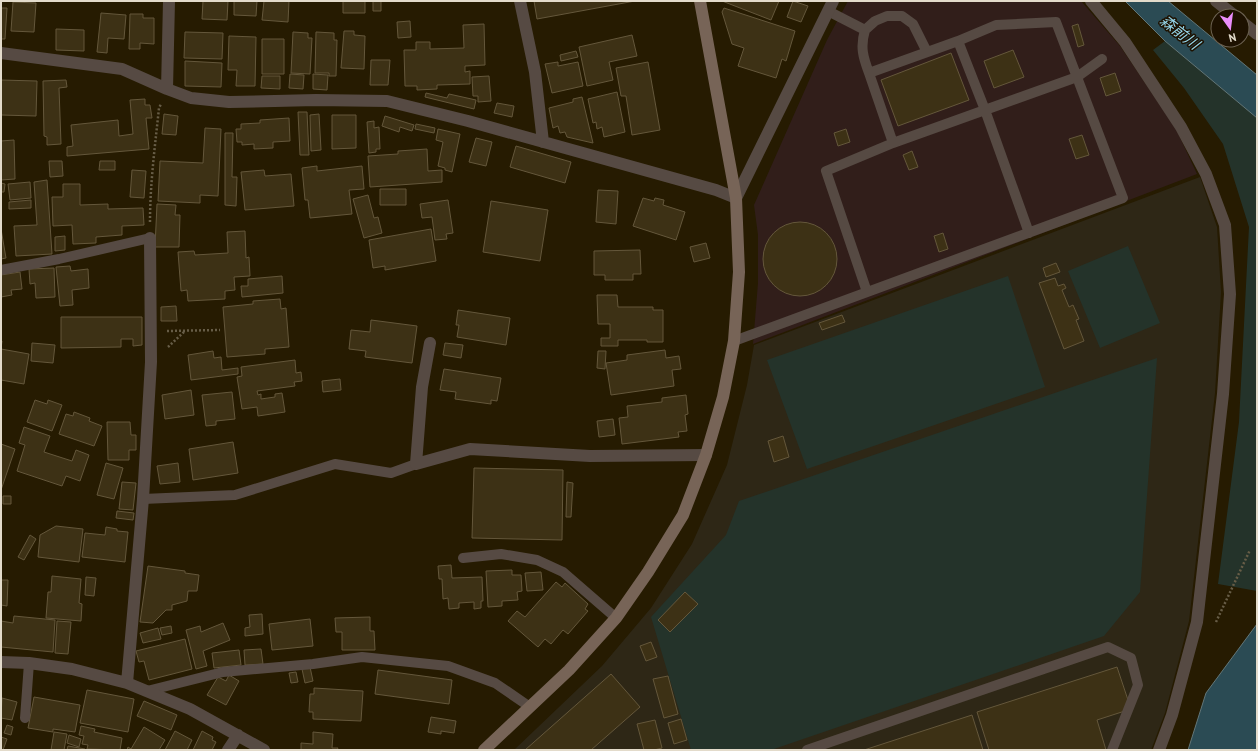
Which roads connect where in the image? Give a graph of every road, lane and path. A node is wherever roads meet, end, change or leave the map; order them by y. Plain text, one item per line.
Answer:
1 (169, 1) edge
2 (520, 1) edge
3 (700, 1) edge
4 (1091, 1) edge
5 (1216, 1) edge
6 (831, 6) edge
7 (1225, 8) edge
8 (865, 30) junction
9 (958, 41) junction
10 (927, 52) junction
11 (1, 53) edge
12 (1102, 59) dead end
13 (869, 73) junction
14 (1077, 77) junction
15 (167, 89) junction
16 (984, 110) junction
17 (543, 142) junction
18 (894, 143) junction
19 (736, 198) junction
20 (1029, 233) junction
21 (150, 238) junction
22 (1, 270) edge
23 (867, 292) junction
24 (220, 330) dead end
25 (151, 332) junction
26 (734, 341) junction
27 (430, 343) dead end
28 (706, 455) junction
29 (416, 464) junction
30 (143, 499) junction
31 (463, 558) dead end
32 (616, 618) junction
33 (1, 662) edge
34 (29, 663) junction
35 (127, 683) junction
36 (147, 691) junction
37 (530, 707) junction
38 (25, 718) dead end
39 (238, 735) junction
40 (228, 750) edge
41 (264, 750) edge
42 (484, 750) edge
43 (807, 750) edge
44 (1112, 750) edge
45 (1159, 750) edge

1 - 15 street
2 - 17 street
3 - 19 street
4 - 45 street
5 - 7 street
6 - 8 lane
6 - 19 street
8 - 10 lane
8 - 13 lane
9 - 10 lane
9 - 14 lane
9 - 16 lane
10 - 13 lane
11 - 15 street
12 - 14 lane
13 - 18 lane
14 - 16 lane
14 - 20 lane
15 - 17 street
15 - 21 path
16 - 18 lane
16 - 20 lane
17 - 19 street
18 - 23 lane
19 - 26 street
20 - 23 lane
21 - 22 lane
21 - 25 street
23 - 26 lane
24 - 25 path
25 - 30 street
26 - 28 street
27 - 29 street
28 - 29 street
28 - 32 street
29 - 30 lane
30 - 35 street
31 - 32 lane
32 - 37 street
33 - 34 street
34 - 35 street
34 - 38 lane
35 - 36 street
36 - 37 lane
36 - 39 street
37 - 42 street
39 - 40 street
39 - 41 street
43 - 44 lane

